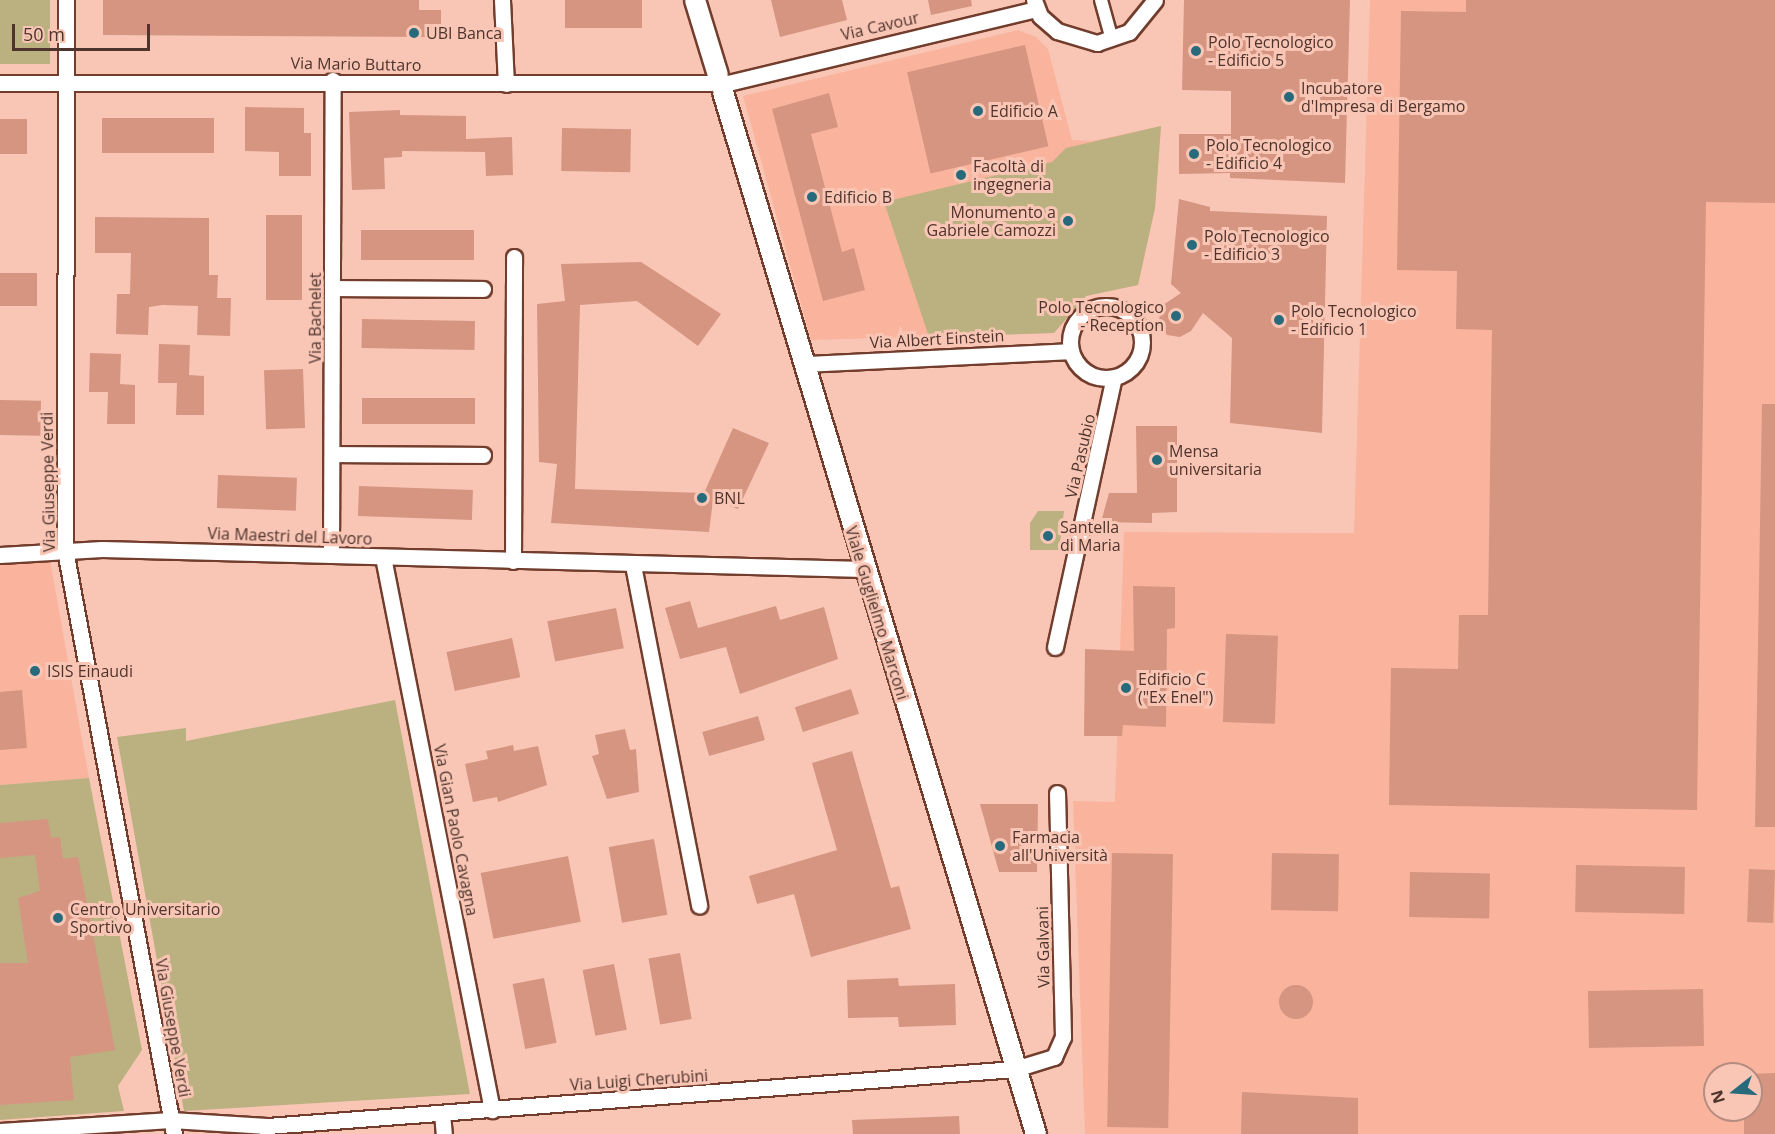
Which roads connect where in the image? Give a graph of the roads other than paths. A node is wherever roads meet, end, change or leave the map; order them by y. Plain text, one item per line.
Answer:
1 (66, 0) edge
2 (502, 0) edge
3 (695, 0) edge
4 (1101, 0) edge
5 (1155, 0) edge
6 (1035, 4) edge
7 (1112, 40) junction
8 (333, 80) junction
9 (65, 82) junction
10 (0, 83) edge
11 (720, 83) junction
12 (506, 84) junction
13 (514, 257) dead end
14 (333, 288) junction
15 (483, 289) dead end
16 (1071, 351) junction
17 (805, 364) junction
18 (1114, 377) junction
19 (333, 454) junction
20 (483, 455) dead end
21 (65, 550) junction
22 (0, 555) edge
23 (332, 555) junction
24 (383, 557) junction
25 (513, 561) junction
26 (633, 565) junction
27 (864, 568) junction
28 (1055, 647) dead end
29 (1058, 794) dead end
30 (699, 906) dead end
31 (1015, 1069) junction
32 (492, 1110) junction
33 (442, 1113) junction
34 (172, 1127) edge
35 (267, 1130) edge
36 (0, 1131) edge
37 (444, 1134) edge
38 (1036, 1134) edge

1 - 9 street, Via Giuseppe Verdi
2 - 12 street
3 - 11 street, Viale Guglielmo Marconi
4 - 7 street
5 - 7 street
6 - 7 street, Via Cavour
6 - 11 street, Via Cavour
8 - 9 street, Via Mario Buttaro
8 - 12 street, Via Mario Buttaro
8 - 14 street, Via Bachelet
9 - 10 street, Via Mario Buttaro
9 - 21 street, Via Giuseppe Verdi
11 - 12 street, Via Mario Buttaro
11 - 17 street, Viale Guglielmo Marconi
13 - 25 street
14 - 15 street
14 - 19 street, Via Bachelet
16 - 17 street, Via Albert Einstein
16 - 18 street
16 - 18 street
17 - 27 street, Viale Guglielmo Marconi
18 - 28 street, Via Pasubio
19 - 20 street
19 - 23 street, Via Bachelet
21 - 22 street, Via Maestri del Lavoro
21 - 23 street, Via Maestri del Lavoro
21 - 34 street, Via Giuseppe Verdi
23 - 24 street, Via Maestri del Lavoro
24 - 25 street, Via Maestri del Lavoro
24 - 32 street, Via Gian Paolo Cavagna
25 - 26 street, Via Maestri del Lavoro
26 - 27 street, Via Maestri del Lavoro
26 - 30 street
27 - 31 street, Viale Guglielmo Marconi
29 - 31 street, Via Galvani
31 - 32 street, Via Luigi Cherubini
31 - 38 street, Viale Guglielmo Marconi
32 - 33 street, Via Luigi Cherubini
33 - 35 street, Via Luigi Cherubini
33 - 37 street
34 - 35 street, Via Luigi Cherubini
34 - 36 street, Via Luigi Cherubini

